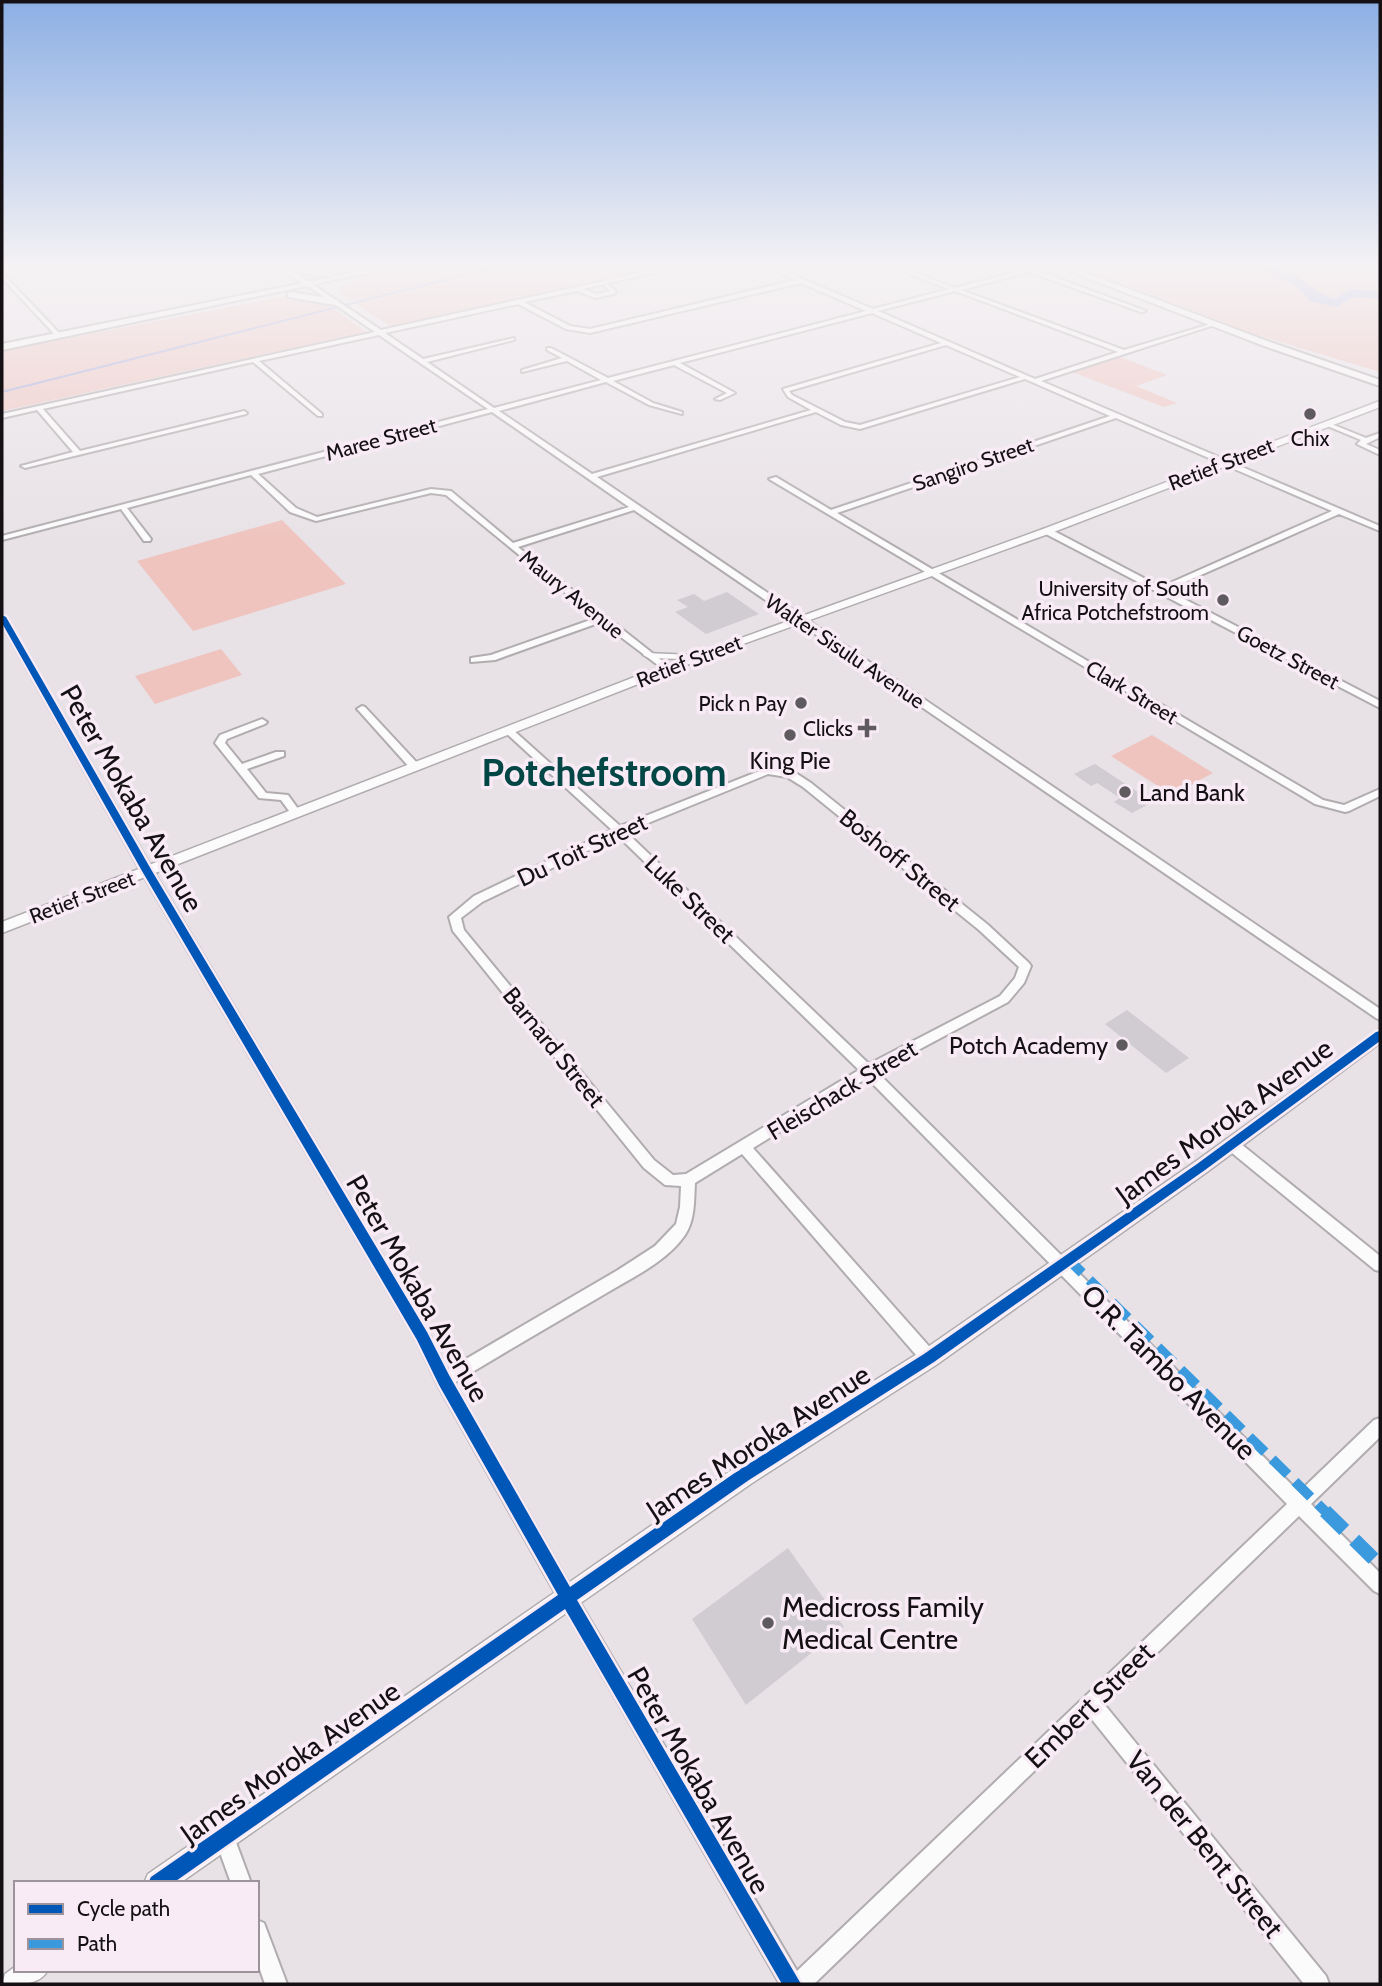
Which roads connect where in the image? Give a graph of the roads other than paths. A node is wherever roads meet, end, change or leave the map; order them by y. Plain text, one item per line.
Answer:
1 (260, 359) edge
2 (428, 359) edge
3 (567, 359) joint
4 (691, 359) edge
5 (892, 359) edge
6 (983, 359) edge
7 (1103, 359) edge
8 (1311, 359) edge
9 (1320, 359) edge
10 (254, 360) junction
11 (422, 360) joint
12 (675, 363) junction
13 (524, 371) dead end
14 (1026, 377) junction
15 (1380, 377) edge
16 (607, 380) junction
17 (1035, 381) junction
18 (1380, 383) edge
19 (718, 399) dead end
20 (1379, 405) edge
21 (39, 408) junction
22 (492, 410) junction
23 (817, 410) junction
24 (680, 412) dead end
25 (244, 413) dead end
26 (320, 415) dead end
27 (2, 416) edge
28 (1116, 416) junction
29 (1327, 424) junction
30 (1380, 435) edge
31 (1366, 440) junction
32 (78, 453) junction
33 (1380, 453) edge
34 (1225, 463) junction
35 (25, 466) dead end
36 (253, 473) junction
37 (591, 477) junction
38 (773, 479) dead end
39 (123, 507) junction
40 (636, 507) junction
41 (1339, 511) junction
42 (830, 513) junction
43 (1380, 529) edge
44 (1047, 531) junction
45 (2, 538) edge
46 (147, 539) dead end
47 (513, 547) junction
48 (931, 574) junction
49 (1161, 590) junction
50 (2, 617) edge
51 (601, 619) junction
52 (799, 620) junction
53 (649, 655) junction
54 (703, 655) junction
55 (474, 660) dead end
56 (667, 669) junction
57 (1380, 705) edge
58 (362, 709) dead end
59 (262, 722) dead end
60 (509, 731) junction
61 (280, 754) dead end
62 (415, 767) junction
63 (240, 768) junction
64 (767, 771) joint
65 (1380, 792) edge
66 (296, 813) junction
67 (619, 831) junction
68 (147, 871) junction
69 (2, 928) edge
70 (459, 931) joint
71 (1025, 966) joint
72 (1380, 1016) edge
73 (1380, 1035) edge
74 (868, 1071) junction
75 (1231, 1144) junction
76 (745, 1147) junction
77 (688, 1180) junction
78 (1061, 1265) junction
79 (1380, 1265) edge
80 (929, 1358) junction
81 (444, 1380) junction
82 (1380, 1426) edge
83 (1300, 1504) junction
84 (1380, 1585) edge
85 (567, 1597) junction
86 (1091, 1703) junction
87 (224, 1836) junction
88 (161, 1881) edge
89 (240, 1881) edge
90 (259, 1936) edge
91 (31, 1972) edge
92 (15, 1984) edge
93 (276, 1984) edge
94 (792, 1984) edge
95 (799, 1984) edge
96 (1318, 1984) edge

1 - 10 street
2 - 11 street
3 - 13 street
3 - 16 street
4 - 12 street, Maree Street
5 - 23 street
6 - 14 street
7 - 17 street
8 - 18 main road
9 - 15 main road
10 - 21 street
10 - 26 street
11 - 22 street, Walter Sisulu Avenue
12 - 16 street, Maree Street
12 - 19 street
14 - 17 street
14 - 23 street
16 - 22 street, Maree Street
16 - 24 street
17 - 28 street
20 - 29 street, Retief Street
21 - 27 street
21 - 32 street
22 - 36 street, Maree Street
22 - 37 street, Walter Sisulu Avenue
23 - 37 street
25 - 32 street
28 - 34 street
28 - 42 street, Sangiro Street
29 - 31 street
29 - 34 street, Retief Street
30 - 31 street
31 - 33 street
32 - 35 street
34 - 41 street
34 - 44 street, Retief Street
36 - 39 street, Maree Street
36 - 47 street
37 - 40 street, Walter Sisulu Avenue
38 - 42 street, Clark Street
39 - 45 street, Maree Street
39 - 46 street
40 - 47 street, Maury Avenue
40 - 52 street, Walter Sisulu Avenue
41 - 43 street
41 - 49 street
42 - 48 street, Clark Street
44 - 48 street, Retief Street
44 - 49 street, Goetz Street
47 - 51 street, Maury Avenue
48 - 52 street, Retief Street
48 - 65 street, Clark Street
49 - 57 street, Goetz Street
50 - 68 street, Peter Mokaba Avenue
51 - 53 street, Maury Avenue
51 - 55 street
52 - 54 street, Retief Street
52 - 72 street, Walter Sisulu Avenue
53 - 54 street
53 - 56 street, Maury Avenue
54 - 56 street, Retief Street
56 - 60 street, Retief Street
58 - 62 street
59 - 63 street
60 - 62 street, Retief Street
60 - 67 street, Luke Street
61 - 63 street
62 - 66 street, Retief Street
63 - 66 street
64 - 67 street, Du Toit Street
64 - 71 street, Boshoff Street
66 - 68 street, Retief Street
67 - 70 street, Du Toit Street
67 - 74 street, Luke Street
68 - 69 street, Retief Street
68 - 81 street, Peter Mokaba Avenue
70 - 77 street, Barnard Street
71 - 74 street, Fleischack Street
73 - 75 street, James Moroka Avenue
74 - 76 street, Fleischack Street
74 - 78 street, O.R. Tambo Avenue
75 - 78 street, James Moroka Avenue
75 - 79 street
76 - 77 street, Fleischack Street
76 - 80 street
77 - 81 street
78 - 80 street, James Moroka Avenue
78 - 83 street, O.R. Tambo Avenue
80 - 85 street, James Moroka Avenue
81 - 85 street, Peter Mokaba Avenue
82 - 83 street, Embert Street
83 - 84 street, O.R. Tambo Avenue
83 - 86 street, Embert Street
85 - 87 street, James Moroka Avenue
85 - 94 street, Peter Mokaba Avenue
86 - 95 street, Embert Street
86 - 96 street, Van der Bent Street
87 - 88 street, James Moroka Avenue
87 - 89 street
90 - 93 street
91 - 92 street

